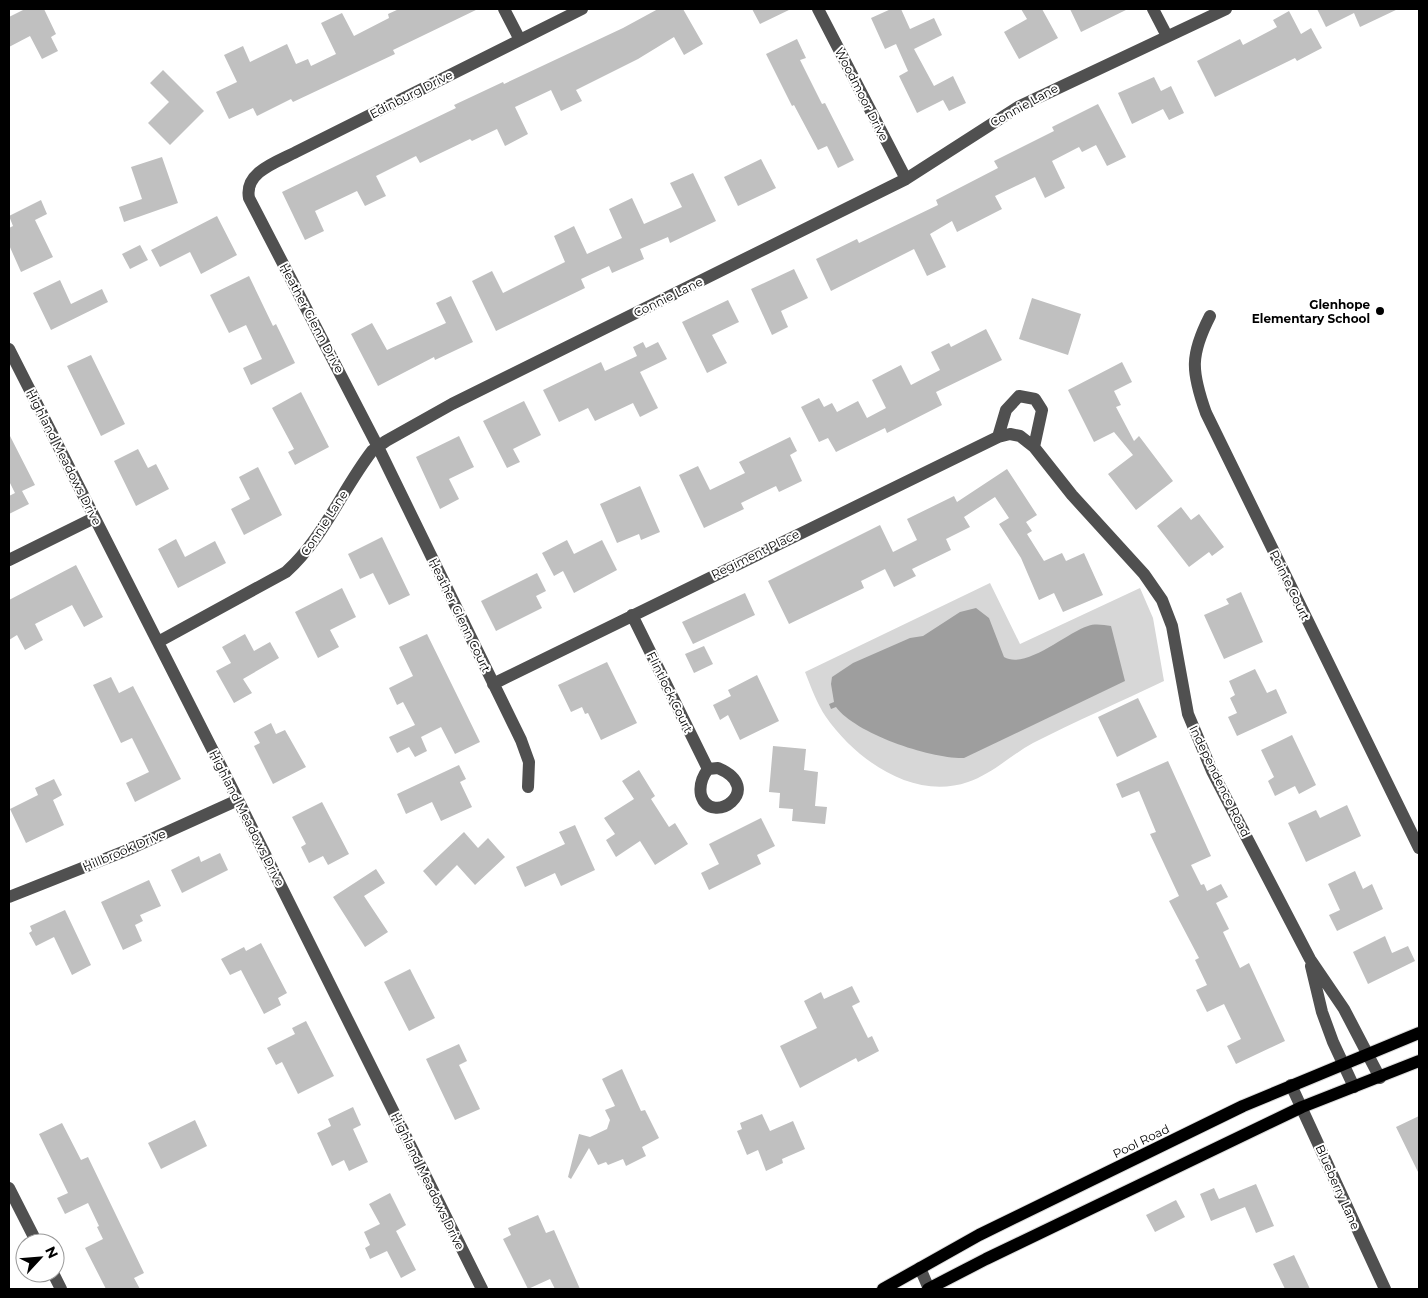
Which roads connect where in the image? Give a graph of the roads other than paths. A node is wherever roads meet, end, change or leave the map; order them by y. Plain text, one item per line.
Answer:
1 (504, 9) edge
2 (582, 9) edge
3 (818, 9) edge
4 (1153, 9) edge
5 (1226, 9) edge
6 (1167, 36) junction
7 (520, 40) junction
8 (906, 179) junction
9 (247, 189) joint
10 (1210, 316) dead end
11 (9, 349) edge
12 (1020, 436) joint
13 (998, 437) junction
14 (378, 446) junction
15 (1034, 447) junction
16 (94, 518) junction
17 (9, 560) edge
18 (632, 614) junction
19 (158, 642) junction
20 (493, 684) junction
21 (708, 769) dead end
22 (528, 786) dead end
23 (238, 800) junction
24 (1419, 848) edge
25 (9, 897) edge
26 (1310, 959) junction
27 (1419, 1033) edge
28 (1369, 1055) junction
29 (1419, 1061) edge
30 (1344, 1065) junction
31 (1380, 1078) junction
32 (1291, 1085) junction
33 (1354, 1087) junction
34 (1302, 1107) junction
35 (9, 1188) edge
36 (32, 1233) edge
37 (920, 1268) junction
38 (482, 1289) edge
39 (883, 1289) edge
40 (929, 1289) edge
41 (1385, 1289) edge

1 - 7 street
2 - 7 street, Edinburg Drive
3 - 8 street, Woodmoor Drive
4 - 6 street
5 - 6 street, Connie Lane
6 - 8 street, Connie Lane
7 - 9 street, Edinburg Drive
8 - 14 street, Connie Lane
9 - 14 street, Heather Glenn Drive
10 - 24 street, Pointe Court
11 - 16 street, Highland Meadows Drive
12 - 13 street, Regiment Place
12 - 15 street, Independence Road
13 - 15 street
13 - 18 street, Regiment Place
14 - 19 street, Connie Lane
14 - 20 street, Heather Glenn Court
15 - 26 street, Independence Road
16 - 17 street
16 - 19 street, Highland Meadows Drive
18 - 20 street, Regiment Place
18 - 21 street, Flintlock Court
19 - 23 street, Highland Meadows Drive
20 - 22 street, Heather Glenn Court
23 - 25 street, Hillbrook Drive
23 - 38 street, Highland Meadows Drive
26 - 28 street, Independence Road
26 - 30 street, Independence Road
27 - 28 main road, Pool Road
28 - 30 main road, Pool Road
28 - 31 street, Independence Road
29 - 31 main road
30 - 32 main road, Pool Road
30 - 33 street, Independence Road
31 - 33 main road
32 - 34 street, Blueberry Lane
32 - 37 main road, Pool Road
33 - 34 main road
34 - 40 main road
34 - 41 street, Blueberry Lane
35 - 36 street
37 - 39 main road, Pool Road
37 - 40 street

